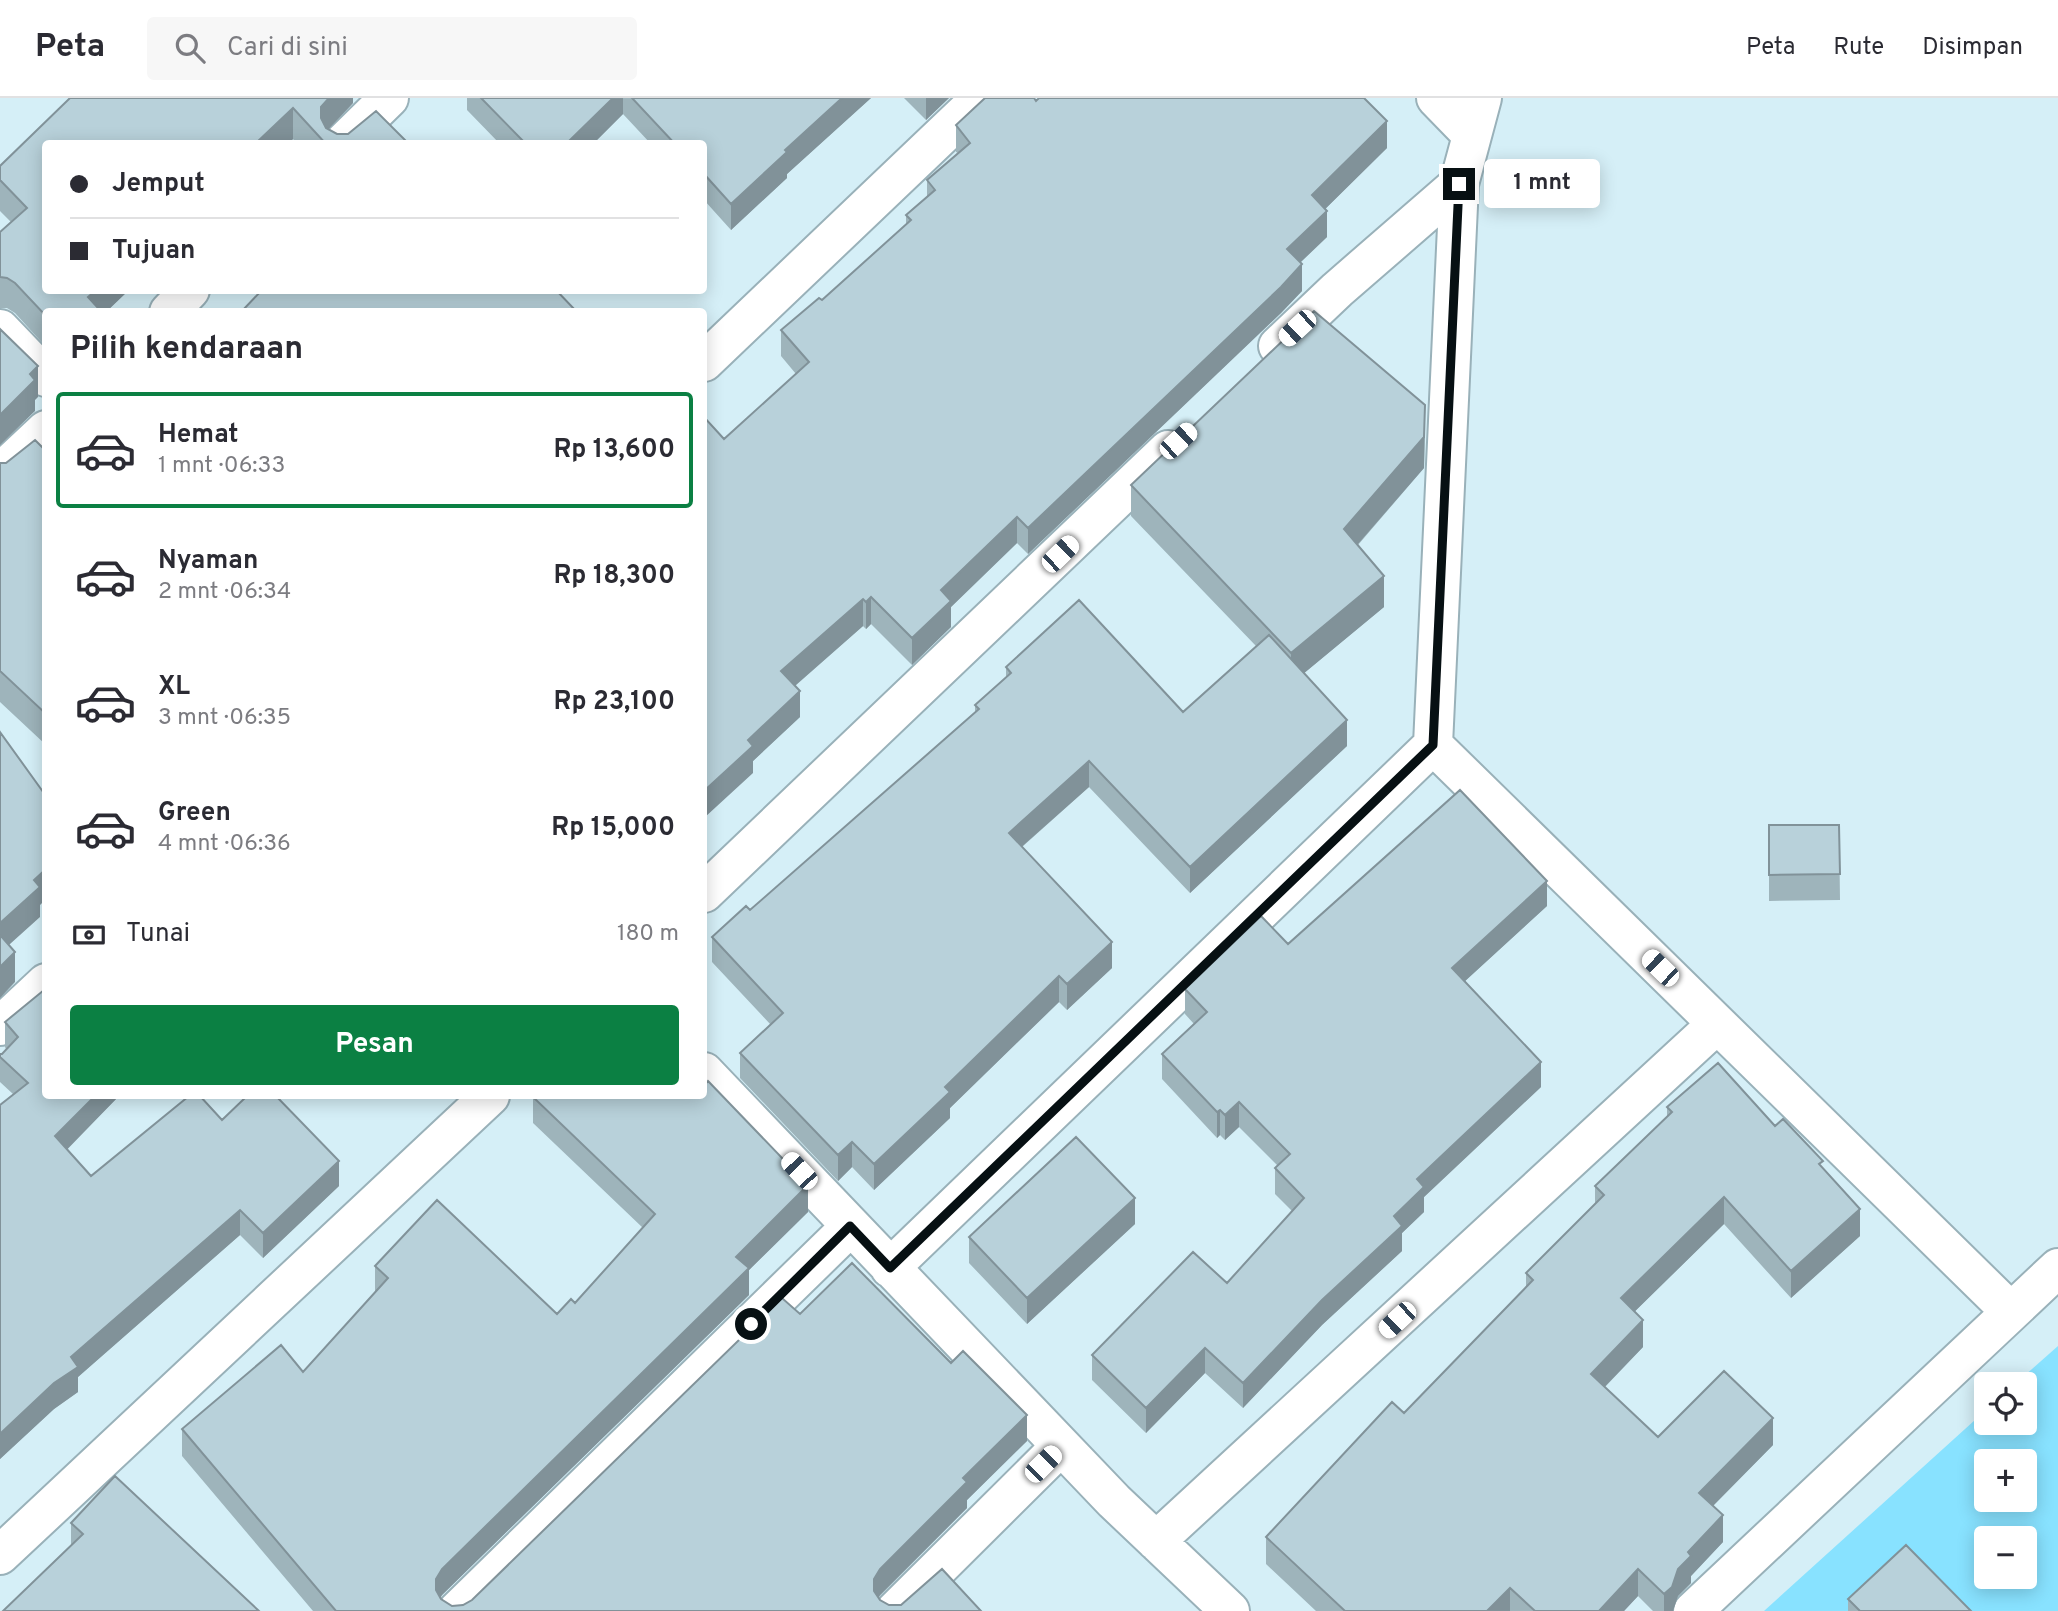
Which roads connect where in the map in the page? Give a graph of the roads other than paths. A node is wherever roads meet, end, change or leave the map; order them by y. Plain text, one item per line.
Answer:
1 (389, 98) edge
2 (981, 98) edge
3 (1436, 98) edge
4 (1477, 116) edge
5 (346, 140) edge
6 (1459, 184) junction
7 (186, 294) edge
8 (173, 308) edge
9 (0, 328) edge
10 (707, 359) edge
11 (1256, 366) edge
12 (42, 373) edge
13 (1196, 424) edge
14 (42, 434) edge
15 (0, 472) edge
16 (1433, 745) junction
17 (707, 890) edge
18 (42, 988) edge
19 (1717, 1024) junction
20 (0, 1026) edge
21 (707, 1075) edge
22 (487, 1099) edge
23 (850, 1226) junction
24 (890, 1268) junction
25 (2058, 1268) edge
26 (2011, 1312) junction
27 (1061, 1446) junction
28 (1157, 1541) junction
29 (0, 1555) edge
30 (457, 1611) edge
31 (895, 1611) edge
32 (1230, 1611) edge
33 (1693, 1611) edge

1 - 5 street
2 - 10 street
3 - 4 street
4 - 6 street
6 - 11 street
6 - 16 street
7 - 8 street
9 - 12 street
13 - 17 street
14 - 15 street
16 - 19 street
16 - 24 street
18 - 20 street
19 - 26 street
19 - 28 street
21 - 23 street
22 - 29 street
23 - 24 street
23 - 30 street
24 - 27 street
25 - 26 street
26 - 33 street
27 - 28 street
27 - 31 street
28 - 32 street

